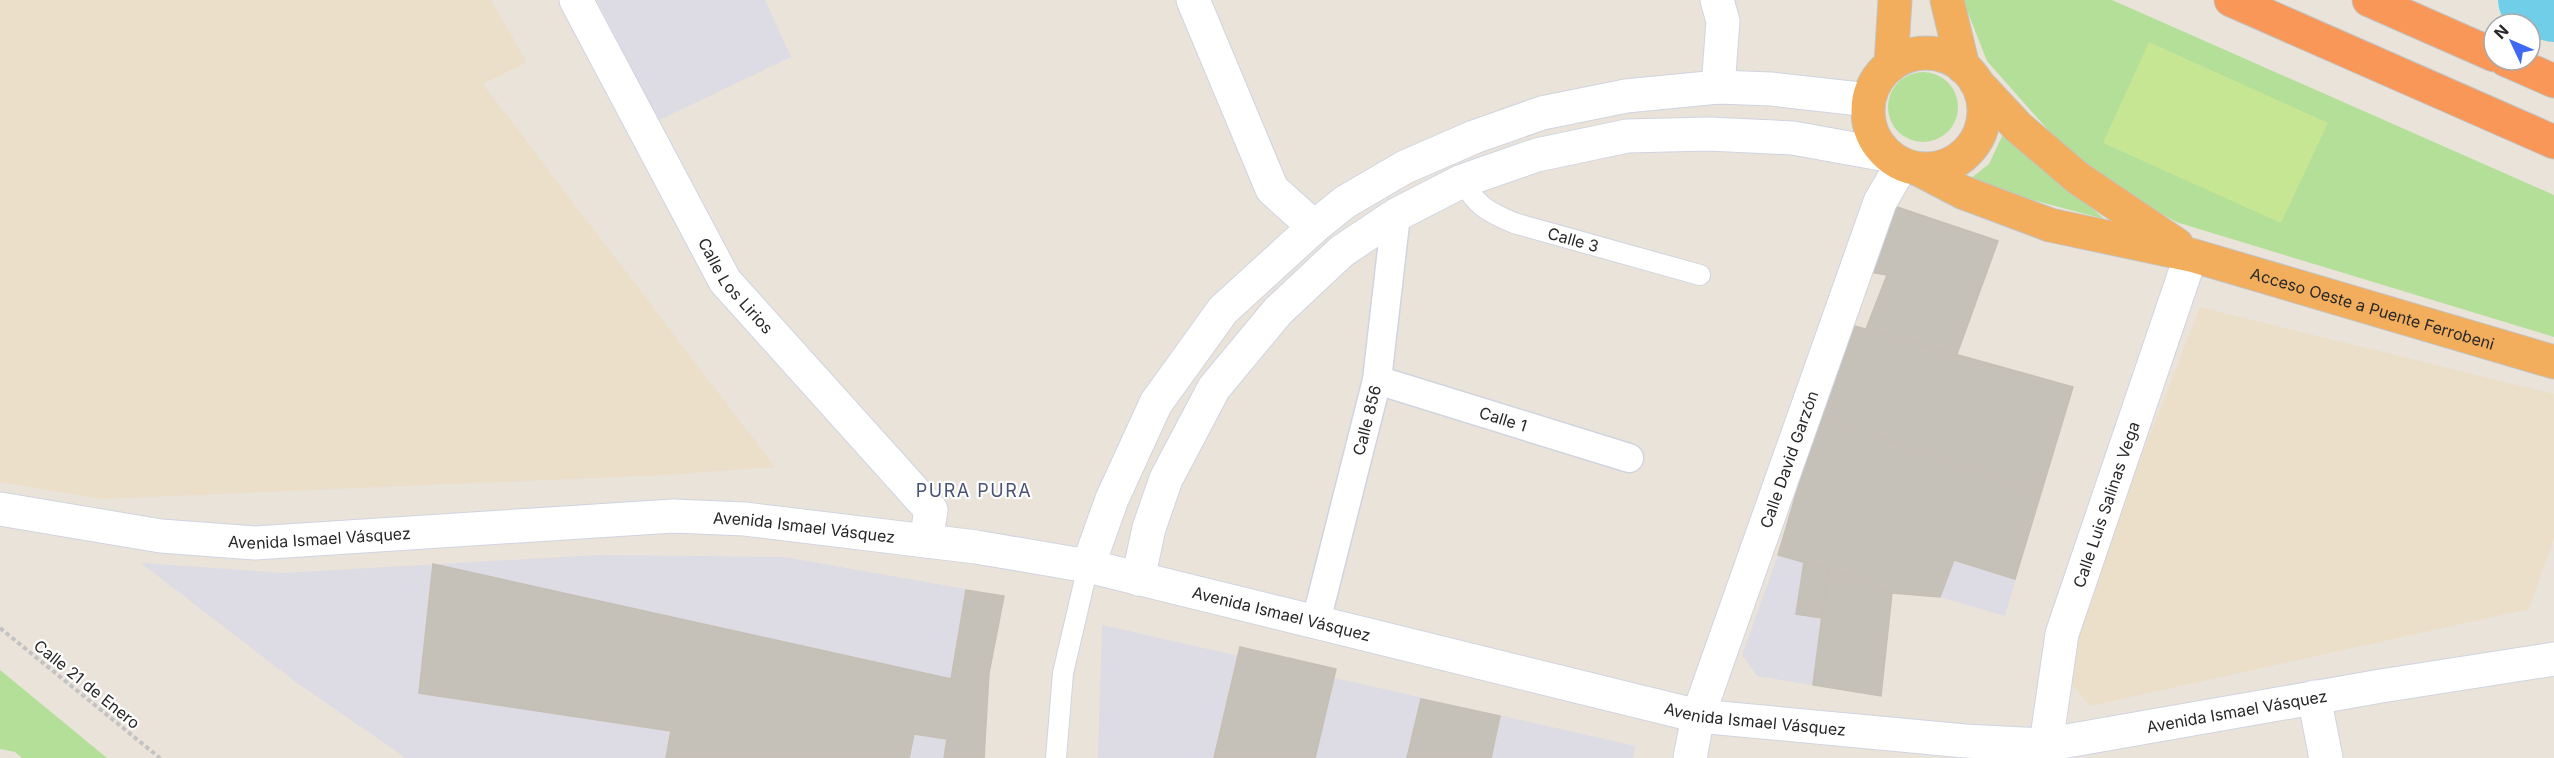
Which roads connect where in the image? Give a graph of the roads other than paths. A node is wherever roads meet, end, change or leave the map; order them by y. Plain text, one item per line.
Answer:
1 (576, 0) edge
2 (1193, 0) edge
3 (1717, 0) edge
4 (1895, 0) edge
5 (1947, 0) edge
6 (2231, 0) edge
7 (2369, 0) edge
8 (2482, 50) edge
9 (1891, 65) junction
10 (2533, 72) edge
11 (1970, 74) junction
12 (2554, 81) edge
13 (1718, 87) junction
14 (1869, 100) junction
15 (2554, 142) edge
16 (1902, 162) junction
17 (1462, 181) junction
18 (1396, 214) junction
19 (1314, 227) junction
20 (2191, 255) junction
21 (1700, 275) dead end
22 (2554, 362) edge
23 (1377, 380) junction
24 (1629, 458) dead end
25 (0, 509) edge
26 (926, 541) junction
27 (1088, 566) junction
28 (1138, 579) junction
29 (1317, 621) junction
30 (2554, 658) edge
31 (2314, 697) junction
32 (1698, 716) junction
33 (2044, 752) edge
34 (1056, 758) edge
35 (1690, 758) edge
36 (2326, 758) edge

1 - 26 street, Calle Los Lirios
2 - 19 street
3 - 13 street
4 - 9 highway
5 - 11 highway
6 - 15 highway
7 - 8 highway
9 - 11 highway
9 - 14 highway
10 - 12 highway
11 - 16 highway
11 - 20 highway, Acceso Oeste a Puente Ferrobeni
13 - 14 street
13 - 19 street
14 - 16 highway
16 - 17 street
16 - 20 highway, Acceso Oeste a Puente Ferrobeni
16 - 32 street, Calle David Garzón
17 - 18 street
17 - 21 lane, Calle 3
18 - 23 street, Calle 856
18 - 28 street
19 - 27 street
20 - 22 highway, Acceso Oeste a Puente Ferrobeni
20 - 33 street, Calle Luis Salinas Vega
23 - 24 street, Calle 1
23 - 29 street, Calle 856
25 - 26 street, Avenida Ismael Vásquez
26 - 27 street, Avenida Ismael Vásquez
27 - 28 street, Avenida Ismael Vásquez
27 - 34 lane
28 - 29 street, Avenida Ismael Vásquez
29 - 32 street, Avenida Ismael Vásquez
30 - 31 street, Avenida Ismael Vásquez
31 - 33 street, Avenida Ismael Vásquez
31 - 36 street
32 - 33 street, Avenida Ismael Vásquez
32 - 35 street, Calle David Garzón

